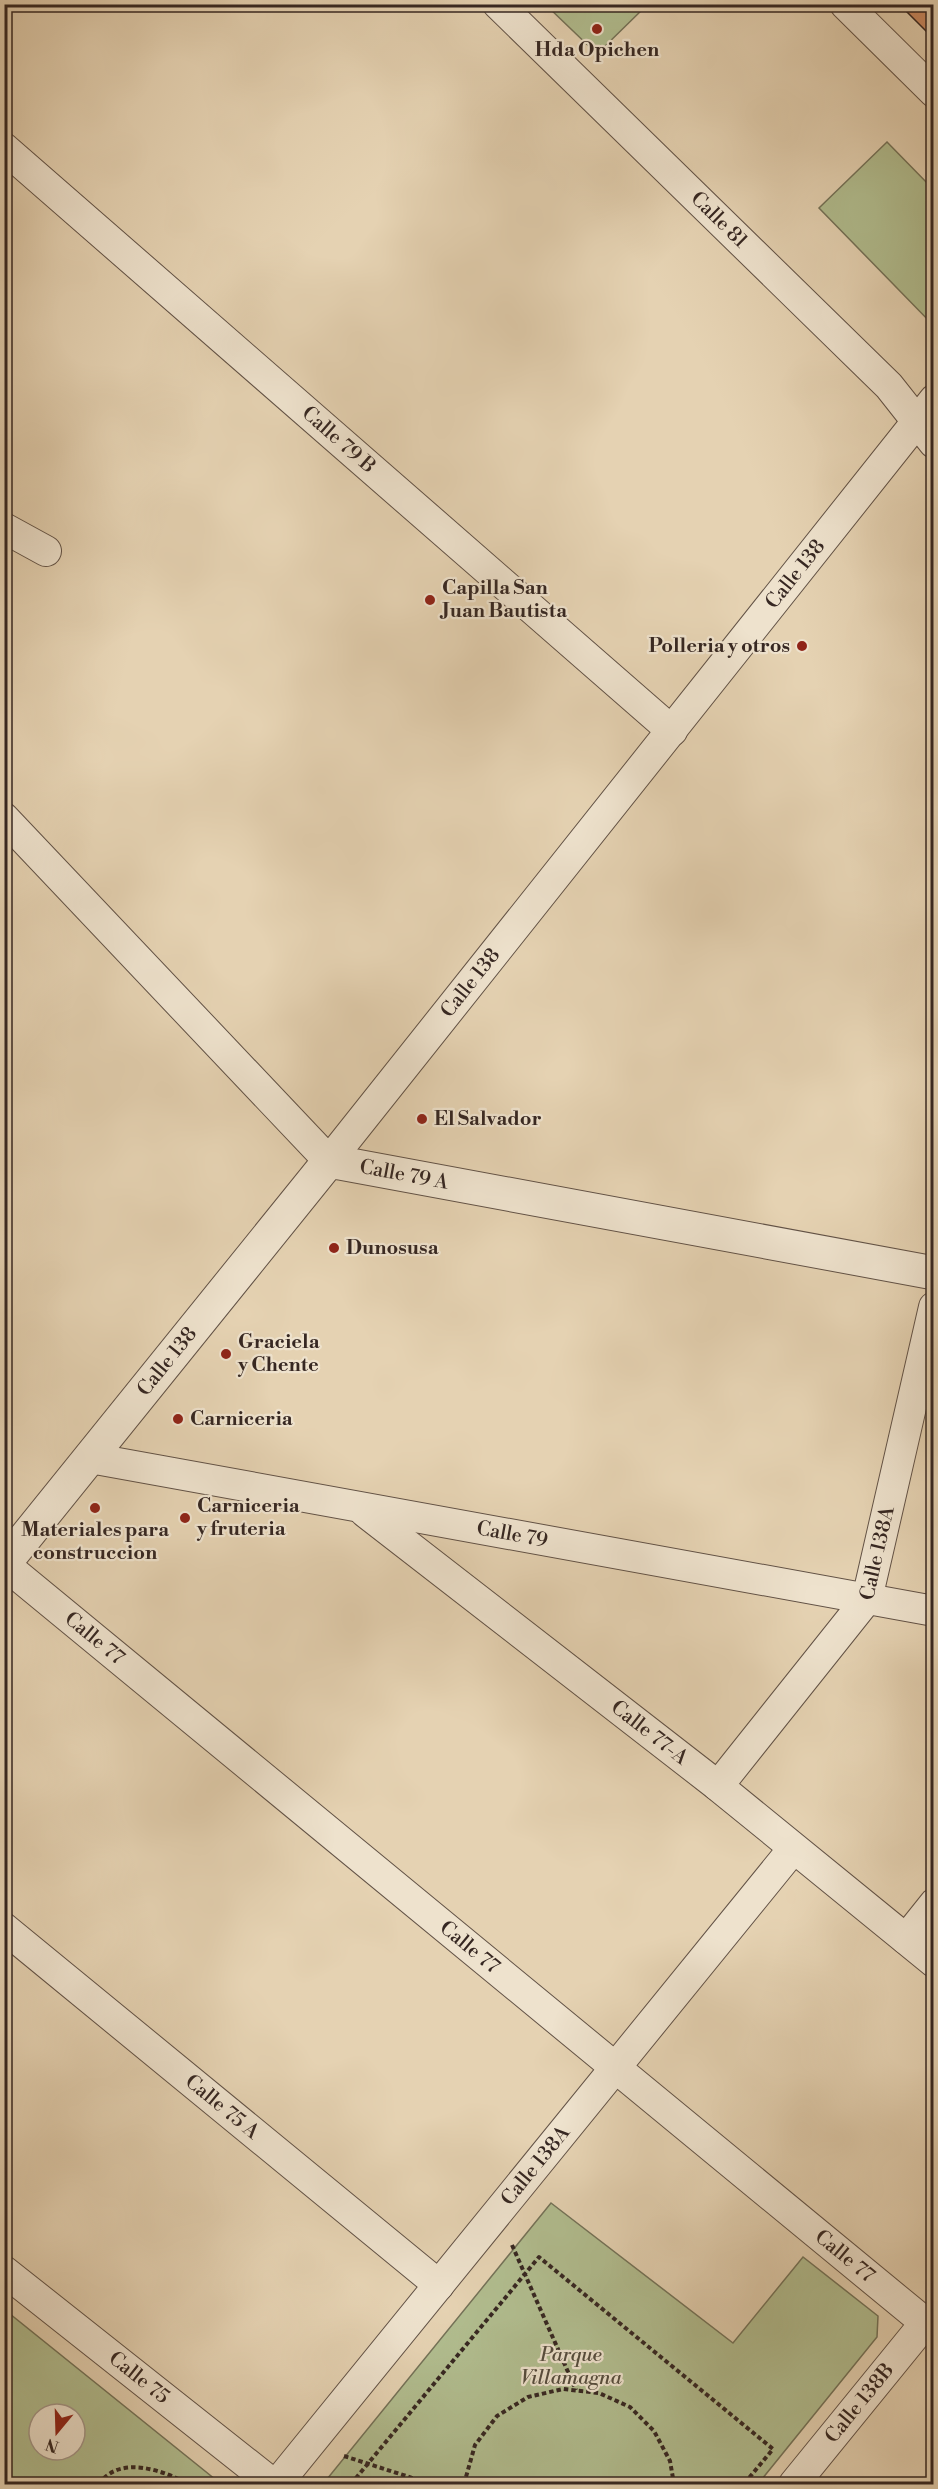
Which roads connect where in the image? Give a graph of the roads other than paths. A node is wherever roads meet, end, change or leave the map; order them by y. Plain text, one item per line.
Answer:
1 (498, 4) edge
2 (845, 4) edge
3 (933, 92) edge
4 (4, 148) edge
5 (928, 422) edge
6 (4, 528) edge
7 (46, 551) dead end
8 (672, 731) junction
9 (8, 821) edge
10 (329, 1161) junction
11 (933, 1273) edge
12 (933, 1307) edge
13 (90, 1458) junction
14 (360, 1509) junction
15 (4, 1564) edge
16 (867, 1599) junction
17 (933, 1611) edge
18 (718, 1786) junction
19 (794, 1849) junction
20 (933, 1904) edge
21 (4, 1928) edge
22 (906, 1939) junction
23 (933, 1962) edge
24 (616, 2067) junction
25 (4, 2271) edge
26 (439, 2285) junction
27 (929, 2326) edge
28 (275, 2484) edge
29 (795, 2484) edge

1 - 5 street, Calle 81
2 - 3 street
4 - 8 street, Calle 79 B
5 - 8 street, Calle 138
6 - 7 street
8 - 10 street, Calle 138
9 - 10 street
10 - 11 street, Calle 79 A
10 - 13 street, Calle 138
12 - 16 street, Calle 138A
13 - 14 street, Calle 79
13 - 15 street, Calle 138
14 - 16 street, Calle 79
14 - 18 street, Calle 77-A
15 - 24 street, Calle 77
16 - 17 street, Calle 79
16 - 18 street, Calle 138A
18 - 19 street, Calle 77-A
19 - 22 street, Calle 77-A
19 - 24 street, Calle 138A
20 - 22 street
21 - 26 street, Calle 75 A
22 - 23 street, Calle 77-A
24 - 26 street, Calle 138A
24 - 27 street, Calle 77
25 - 28 street, Calle 75
26 - 28 street, Calle 138A
27 - 29 street, Calle 138B

